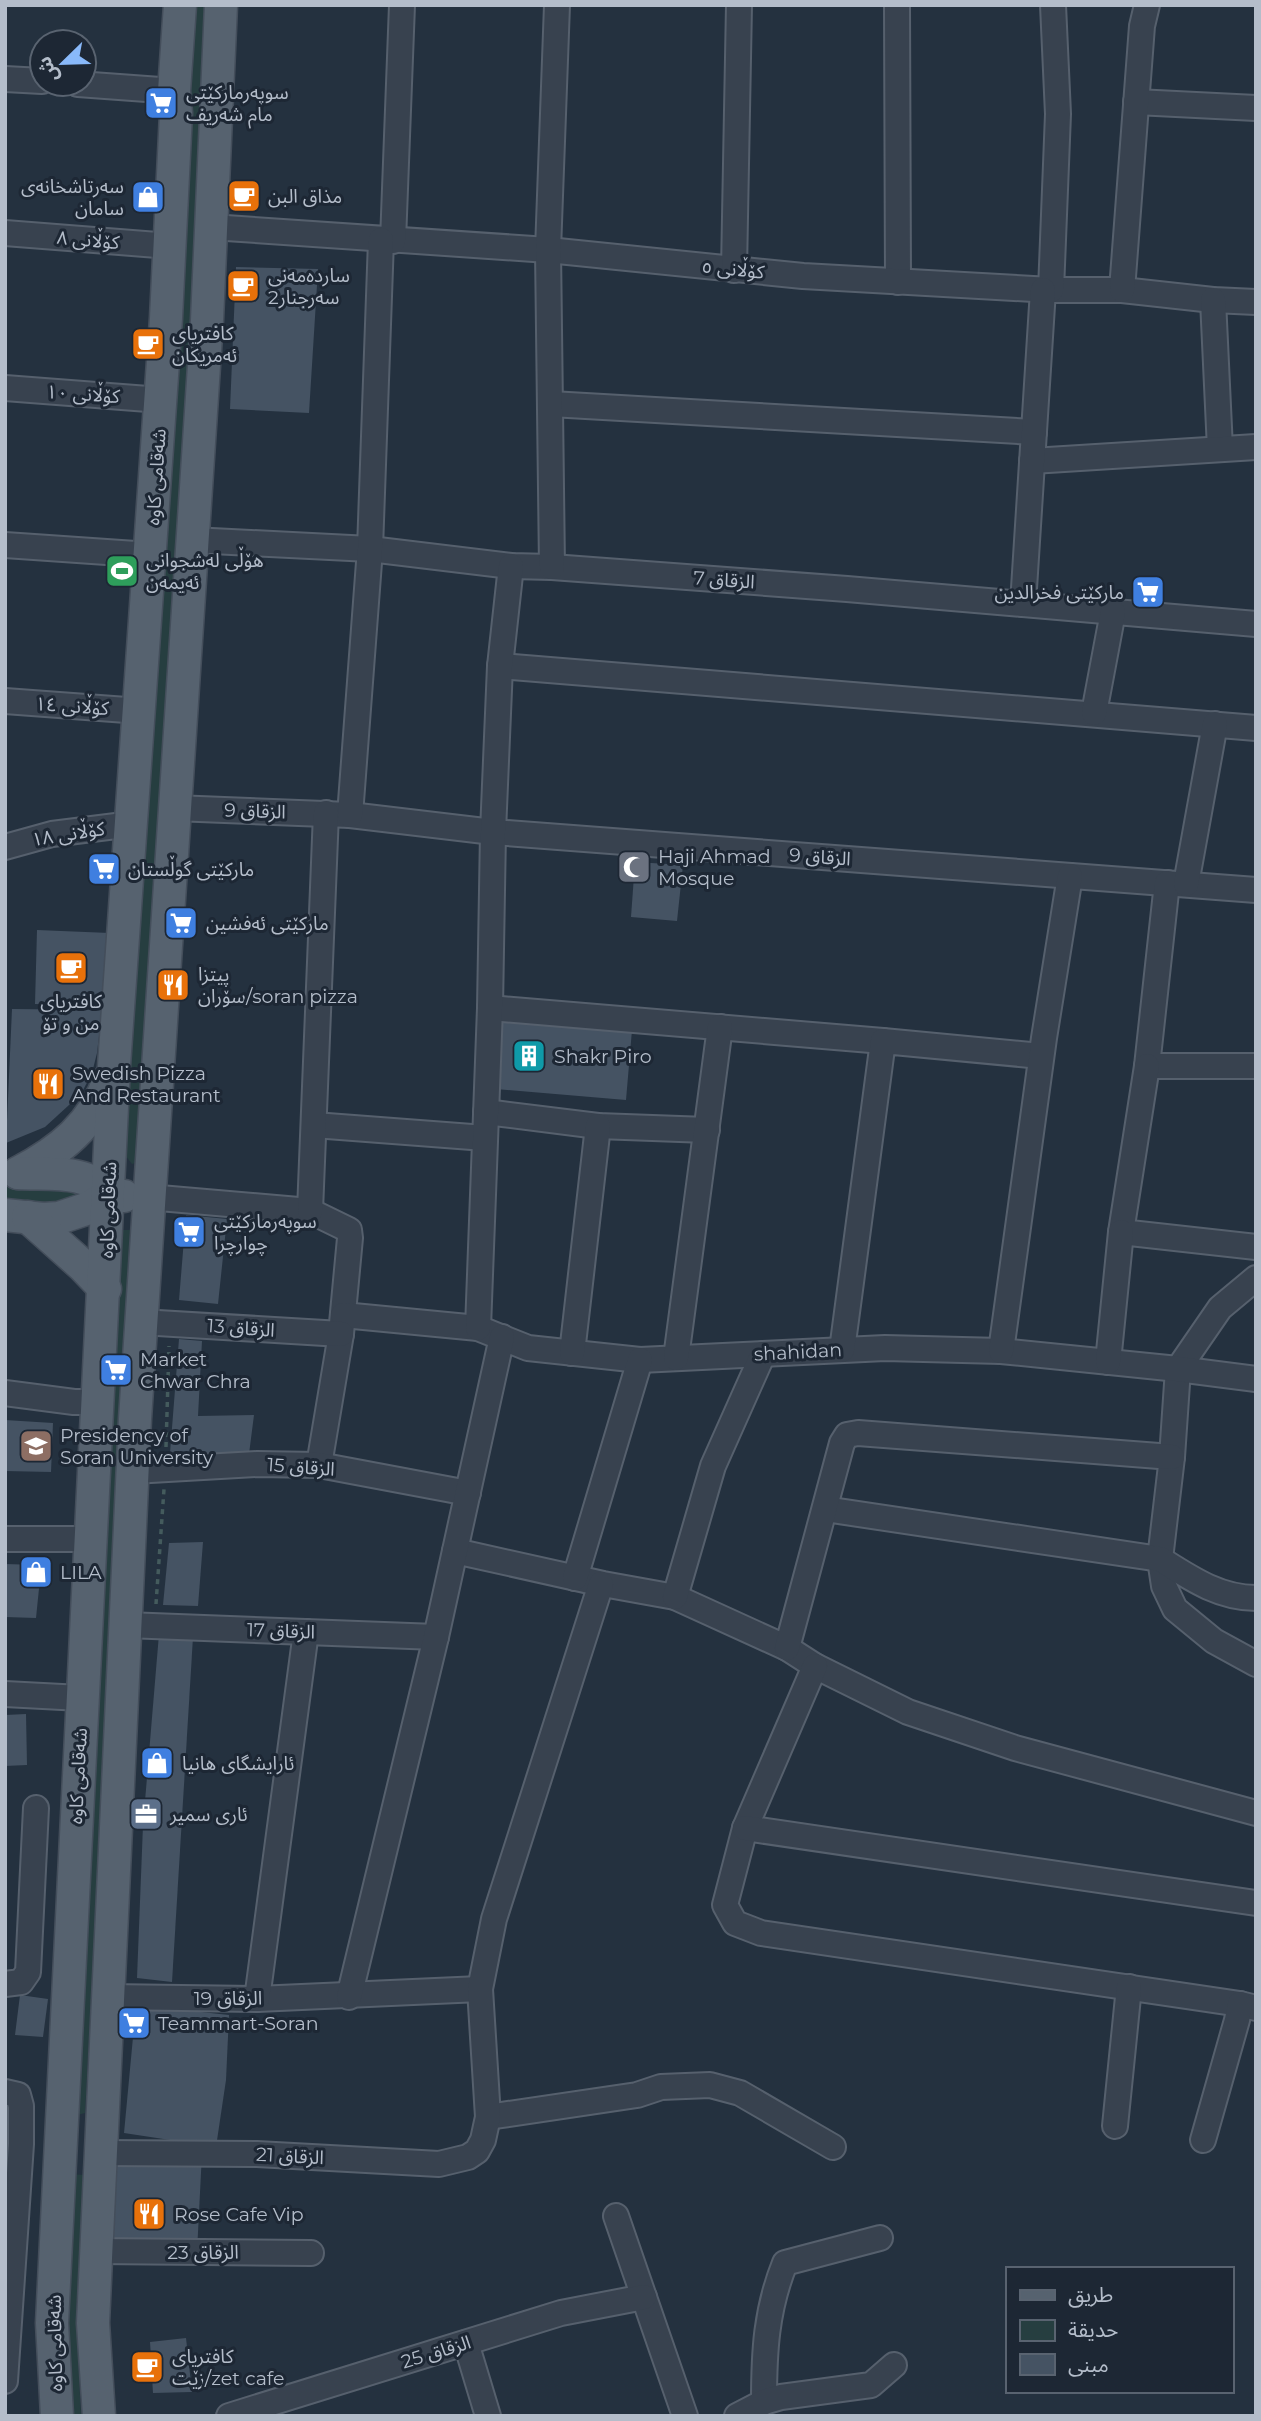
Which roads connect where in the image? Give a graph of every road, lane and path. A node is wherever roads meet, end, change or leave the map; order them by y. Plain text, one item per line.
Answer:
1 (180, 5) edge
2 (221, 5) edge
3 (402, 5) edge
4 (557, 5) edge
5 (739, 5) edge
6 (897, 5) edge
7 (1053, 5) edge
8 (1147, 5) edge
9 (5, 79) edge
10 (28, 80) edge
11 (98, 85) edge
12 (174, 91) junction
13 (1136, 102) junction
14 (1256, 108) edge
15 (211, 227) junction
16 (5, 233) edge
17 (387, 241) junction
18 (170, 246) junction
19 (548, 250) junction
20 (734, 270) junction
21 (898, 282) junction
22 (1047, 290) junction
23 (1122, 290) junction
24 (1213, 300) junction
25 (1256, 302) edge
26 (5, 388) edge
27 (161, 400) junction
28 (551, 404) junction
29 (1034, 432) junction
30 (1256, 447) edge
31 (1220, 449) junction
32 (1032, 461) junction
33 (192, 540) junction
34 (5, 545) edge
35 (370, 549) junction
36 (150, 555) junction
37 (510, 566) junction
38 (552, 567) junction
39 (1023, 604) junction
40 (1113, 612) junction
41 (1256, 624) edge
42 (500, 666) junction
43 (5, 701) edge
44 (140, 711) junction
45 (1094, 713) junction
46 (1215, 724) junction
47 (1256, 728) edge
48 (174, 808) junction
49 (338, 814) junction
50 (132, 824) junction
51 (493, 832) junction
52 (5, 847) edge
53 (1070, 876) junction
54 (1177, 883) junction
55 (1256, 890) edge
56 (490, 1008) junction
57 (720, 1027) junction
58 (883, 1041) junction
59 (1041, 1056) junction
60 (114, 1066) junction
61 (1147, 1066) junction
62 (1256, 1066) edge
63 (486, 1112) junction
64 (314, 1125) junction
65 (598, 1126) junction
66 (707, 1130) junction
67 (485, 1138) junction
68 (11, 1172) edge
69 (108, 1195) junction
70 (148, 1197) junction
71 (310, 1211) junction
72 (17, 1216) edge
73 (1121, 1232) junction
74 (1256, 1247) edge
75 (1256, 1278) edge
76 (105, 1289) junction
77 (141, 1322) junction
78 (342, 1325) junction
79 (478, 1328) junction
80 (502, 1338) junction
81 (842, 1350) junction
82 (1001, 1351) junction
83 (572, 1353) junction
84 (763, 1354) junction
85 (676, 1358) junction
86 (640, 1360) junction
87 (1108, 1362) junction
88 (1178, 1369) junction
89 (1256, 1379) edge
90 (5, 1393) edge
91 (97, 1402) junction
92 (1171, 1457) junction
93 (319, 1465) junction
94 (132, 1471) junction
95 (468, 1493) junction
96 (825, 1509) junction
97 (5, 1539) edge
98 (89, 1539) junction
99 (455, 1551) junction
100 (1160, 1559) junction
101 (575, 1578) junction
102 (601, 1584) junction
103 (674, 1597) junction
104 (1256, 1598) edge
105 (126, 1625) junction
106 (306, 1632) junction
107 (436, 1637) junction
108 (787, 1648) junction
109 (1256, 1664) edge
110 (815, 1666) junction
111 (5, 1694) edge
112 (81, 1698) junction
113 (36, 1808) dead end
114 (1256, 1813) edge
115 (745, 1828) junction
116 (1256, 1903) edge
117 (5, 1984) edge
118 (1129, 1987) junction
119 (480, 1989) junction
120 (108, 1997) junction
121 (349, 1997) junction
122 (257, 1999) junction
123 (1248, 2006) edge
124 (12, 2094) edge
125 (488, 2117) junction
126 (1115, 2126) dead end
127 (21, 2130) junction
128 (61, 2134) junction
129 (1203, 2140) dead end
130 (101, 2145) junction
131 (833, 2147) dead end
132 (616, 2216) dead end
133 (880, 2238) dead end
134 (9, 2248) edge
135 (96, 2251) junction
136 (311, 2253) dead end
137 (644, 2297) junction
138 (466, 2343) junction
139 (894, 2365) dead end
140 (5, 2381) edge
141 (764, 2402) junction
142 (57, 2416) edge
143 (99, 2416) edge
144 (229, 2416) edge
145 (488, 2416) edge
146 (685, 2416) edge
147 (737, 2416) edge

1 - 12 main road, شەقامی کاوە
2 - 15 main road, شەقامی کاوە
3 - 17 street
4 - 19 street
5 - 20 street
6 - 21 street
7 - 22 street
8 - 13 street
9 - 10 street
11 - 12 street
12 - 18 main road, شەقامی کاوە
13 - 14 street
13 - 23 street
15 - 17 street, کۆڵانی ٥
15 - 33 main road, شەقامی کاوە
16 - 18 street, کۆڵانی ٨
17 - 19 street, کۆڵانی ٥
17 - 35 street
18 - 27 main road, شەقامی کاوە
19 - 20 street, کۆڵانی ٥
19 - 28 street
20 - 21 street, کۆڵانی ٥
21 - 22 street, کۆڵانی ٥
22 - 23 street, کۆڵانی ٥
22 - 29 street
23 - 24 street, کۆڵانی ٥
24 - 25 street, کۆڵانی ٥
24 - 31 street
26 - 27 street, کۆڵانی ١٠
27 - 36 main road, شەقامی کاوە
28 - 29 street
28 - 38 street
29 - 32 street
30 - 31 street
31 - 32 street
32 - 39 street
33 - 35 street, الزقاق 7
33 - 48 main road, شەقامی کاوە
34 - 36 street
35 - 37 street, الزقاق 7
35 - 49 street
36 - 44 main road, شەقامی کاوە
37 - 38 street, الزقاق 7
37 - 42 street
38 - 39 street, الزقاق 7
39 - 40 street, الزقاق 7
40 - 41 street, الزقاق 7
40 - 45 street
42 - 45 street
42 - 51 street
43 - 44 street, کۆڵانی ١٤
44 - 50 main road, شەقامی کاوە
45 - 46 street
46 - 47 street
46 - 54 street
48 - 49 street, الزقاق 9
48 - 70 main road, شەقامی کاوە
49 - 51 street, الزقاق 9
49 - 64 street
50 - 52 street, کۆڵانی ١٨
50 - 60 main road, شەقامی کاوە
51 - 53 street, الزقاق 9
51 - 56 street
53 - 54 street, الزقاق 9
53 - 59 street
54 - 55 street, الزقاق 9
54 - 61 street
56 - 57 street
56 - 63 street
57 - 58 street
57 - 66 street
58 - 59 street
58 - 81 street
59 - 82 street
60 - 68 main road
60 - 69 main road, شەقامی کاوە
61 - 62 street
61 - 73 street
63 - 65 street
63 - 67 street
64 - 67 street
64 - 71 street
65 - 66 street
65 - 83 street
66 - 85 street
67 - 79 street
68 - 69 main road
69 - 70 main road
69 - 72 main road
69 - 76 main road, شەقامی کاوە
70 - 71 street
70 - 77 main road, شەقامی کاوە
71 - 78 street
72 - 76 main road
73 - 74 street
73 - 87 street
75 - 88 street
76 - 91 main road, شەقامی کاوە
77 - 78 street, الزقاق 13
77 - 94 main road, شەقامی کاوە
78 - 79 street, shahidan
78 - 93 street
79 - 80 street, shahidan
80 - 83 street, shahidan
80 - 95 street
81 - 82 street, shahidan
81 - 84 street, shahidan
82 - 87 street, shahidan
83 - 86 street, shahidan
84 - 85 street, shahidan
84 - 103 street
85 - 86 street, shahidan
86 - 101 street
87 - 88 street, shahidan
88 - 89 street, shahidan
88 - 92 street
90 - 91 street
91 - 98 main road, شەقامی کاوە
92 - 96 street
92 - 100 street
93 - 94 street, الزقاق 15
93 - 95 street, الزقاق 15
94 - 105 main road, شەقامی کاوە
95 - 99 street
96 - 100 street
96 - 108 street
97 - 98 street
98 - 112 main road, شەقامی کاوە
99 - 101 street
99 - 107 street
100 - 104 street
100 - 109 street
101 - 102 street
102 - 103 street
102 - 119 street
103 - 108 street
105 - 106 street, الزقاق 17
105 - 120 main road, شەقامی کاوە
106 - 107 street, الزقاق 17
106 - 122 street
107 - 121 street
108 - 110 street
110 - 114 street
110 - 115 street
111 - 112 street
112 - 128 main road, شەقامی کاوە
113 - 117 street
115 - 116 street
115 - 118 street
118 - 123 street
118 - 126 street
119 - 121 street, الزقاق 19
119 - 125 street
120 - 122 street, الزقاق 19
120 - 130 main road, شەقامی کاوە
121 - 122 street, الزقاق 19
123 - 129 street
124 - 127 street
125 - 130 street, الزقاق 21
125 - 131 street
127 - 128 street
127 - 134 street
128 - 130 main road
128 - 142 main road, شەقامی کاوە
130 - 135 main road, شەقامی کاوە
132 - 137 street
133 - 141 street
134 - 140 street
135 - 136 street, الزقاق 23
135 - 143 main road, شەقامی کاوە
137 - 138 street, الزقاق 25
137 - 146 street
138 - 144 street, الزقاق 25
138 - 145 street
139 - 141 street
141 - 147 street

